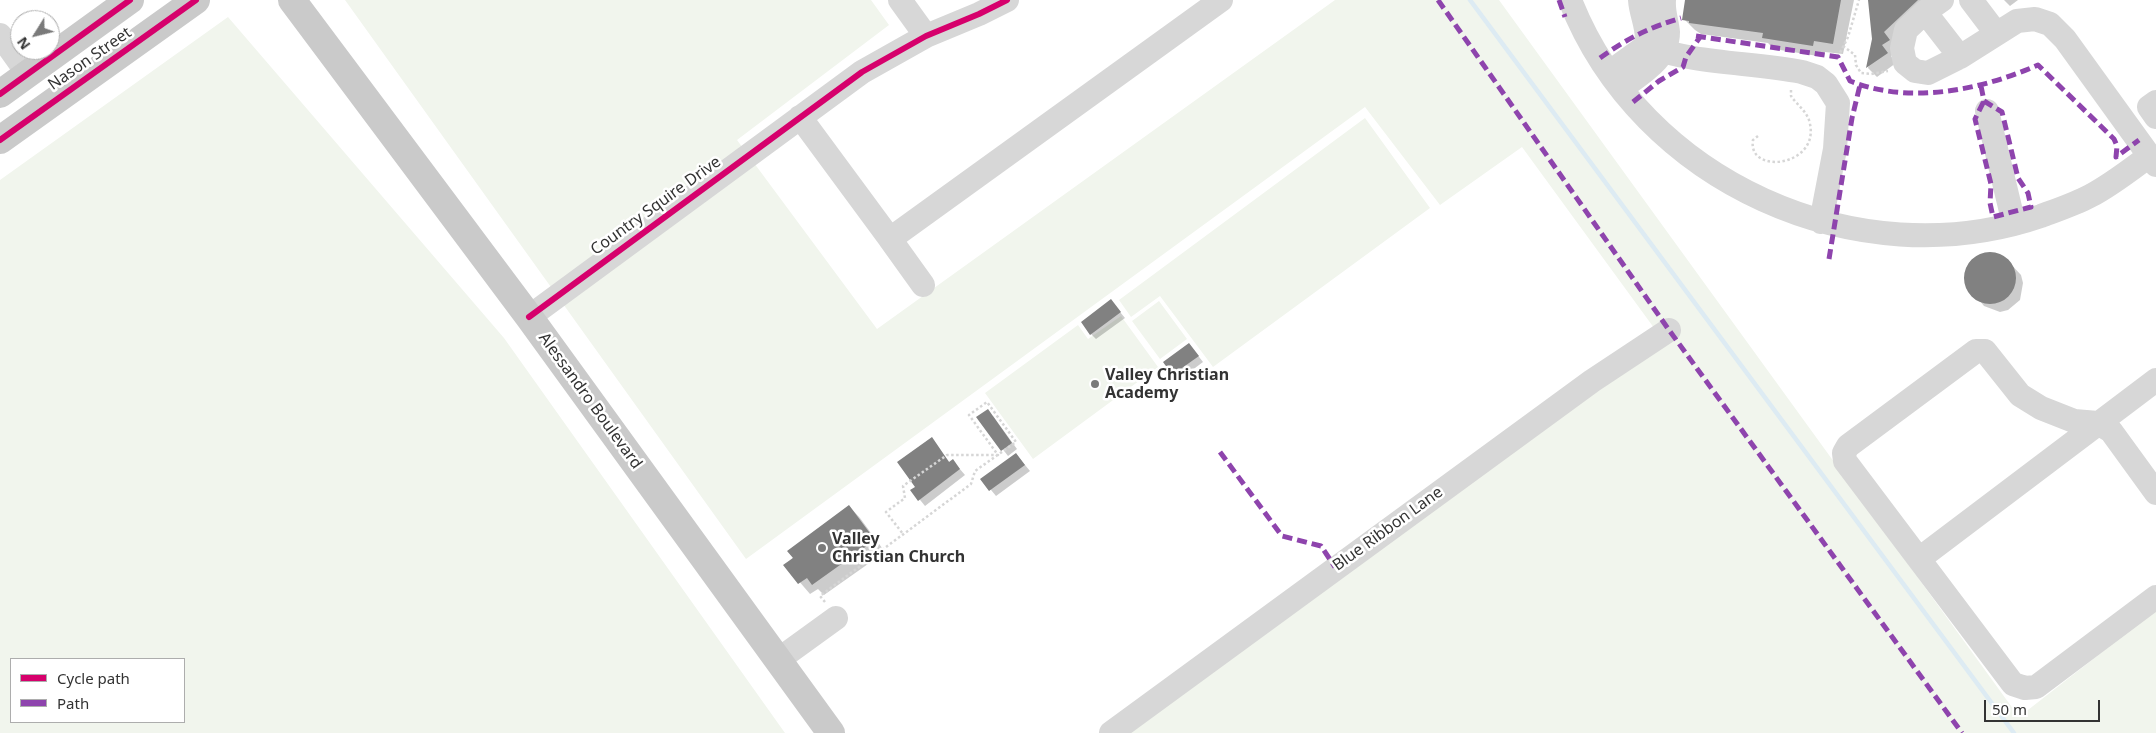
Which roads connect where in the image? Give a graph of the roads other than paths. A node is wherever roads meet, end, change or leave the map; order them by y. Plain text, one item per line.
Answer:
1 (130, 0) edge
2 (196, 0) edge
3 (292, 0) edge
4 (900, 0) edge
5 (1006, 0) edge
6 (1221, 0) edge
7 (1570, 0) edge
8 (1640, 0) edge
9 (1664, 0) edge
10 (1971, 0) edge
11 (1933, 6) edge
12 (1996, 33) junction
13 (0, 35) edge
14 (926, 36) junction
15 (1655, 49) junction
16 (1960, 57) junction
17 (28, 74) junction
18 (1616, 80) junction
19 (0, 94) edge
20 (2156, 102) edge
21 (1987, 111) dead end
22 (800, 117) junction
23 (2156, 117) edge
24 (0, 140) edge
25 (2153, 160) edge
26 (1821, 222) junction
27 (2014, 224) junction
28 (890, 239) junction
29 (923, 285) dead end
30 (529, 317) junction
31 (1669, 330) dead end
32 (2156, 380) edge
33 (2098, 423) junction
34 (2156, 493) edge
35 (1919, 559) junction
36 (2156, 597) edge
37 (836, 618) road end
38 (778, 660) junction
39 (831, 733) edge
40 (1111, 733) edge

1 - 17 main road, Nason Street
2 - 24 main road, Nason Street
3 - 30 main road, Alessandro Boulevard
4 - 14 street
5 - 14 street, Country Squire Drive
6 - 28 street
7 - 18 street
8 - 15 street
9 - 15 street
10 - 12 street
11 - 16 street
11 - 16 street
12 - 16 street
12 - 25 street
13 - 17 street
14 - 22 street, Country Squire Drive
15 - 18 street
15 - 26 street
17 - 19 main road, Nason Street
18 - 26 street
20 - 23 street
21 - 27 street
22 - 28 street
22 - 30 street, Country Squire Drive
25 - 27 street
26 - 27 street
28 - 29 street
30 - 38 main road, Alessandro Boulevard
31 - 40 street, Blue Ribbon Lane
32 - 33 street
33 - 34 street
33 - 35 street
33 - 35 street
35 - 36 street
37 - 38 street
38 - 39 main road, Alessandro Boulevard

